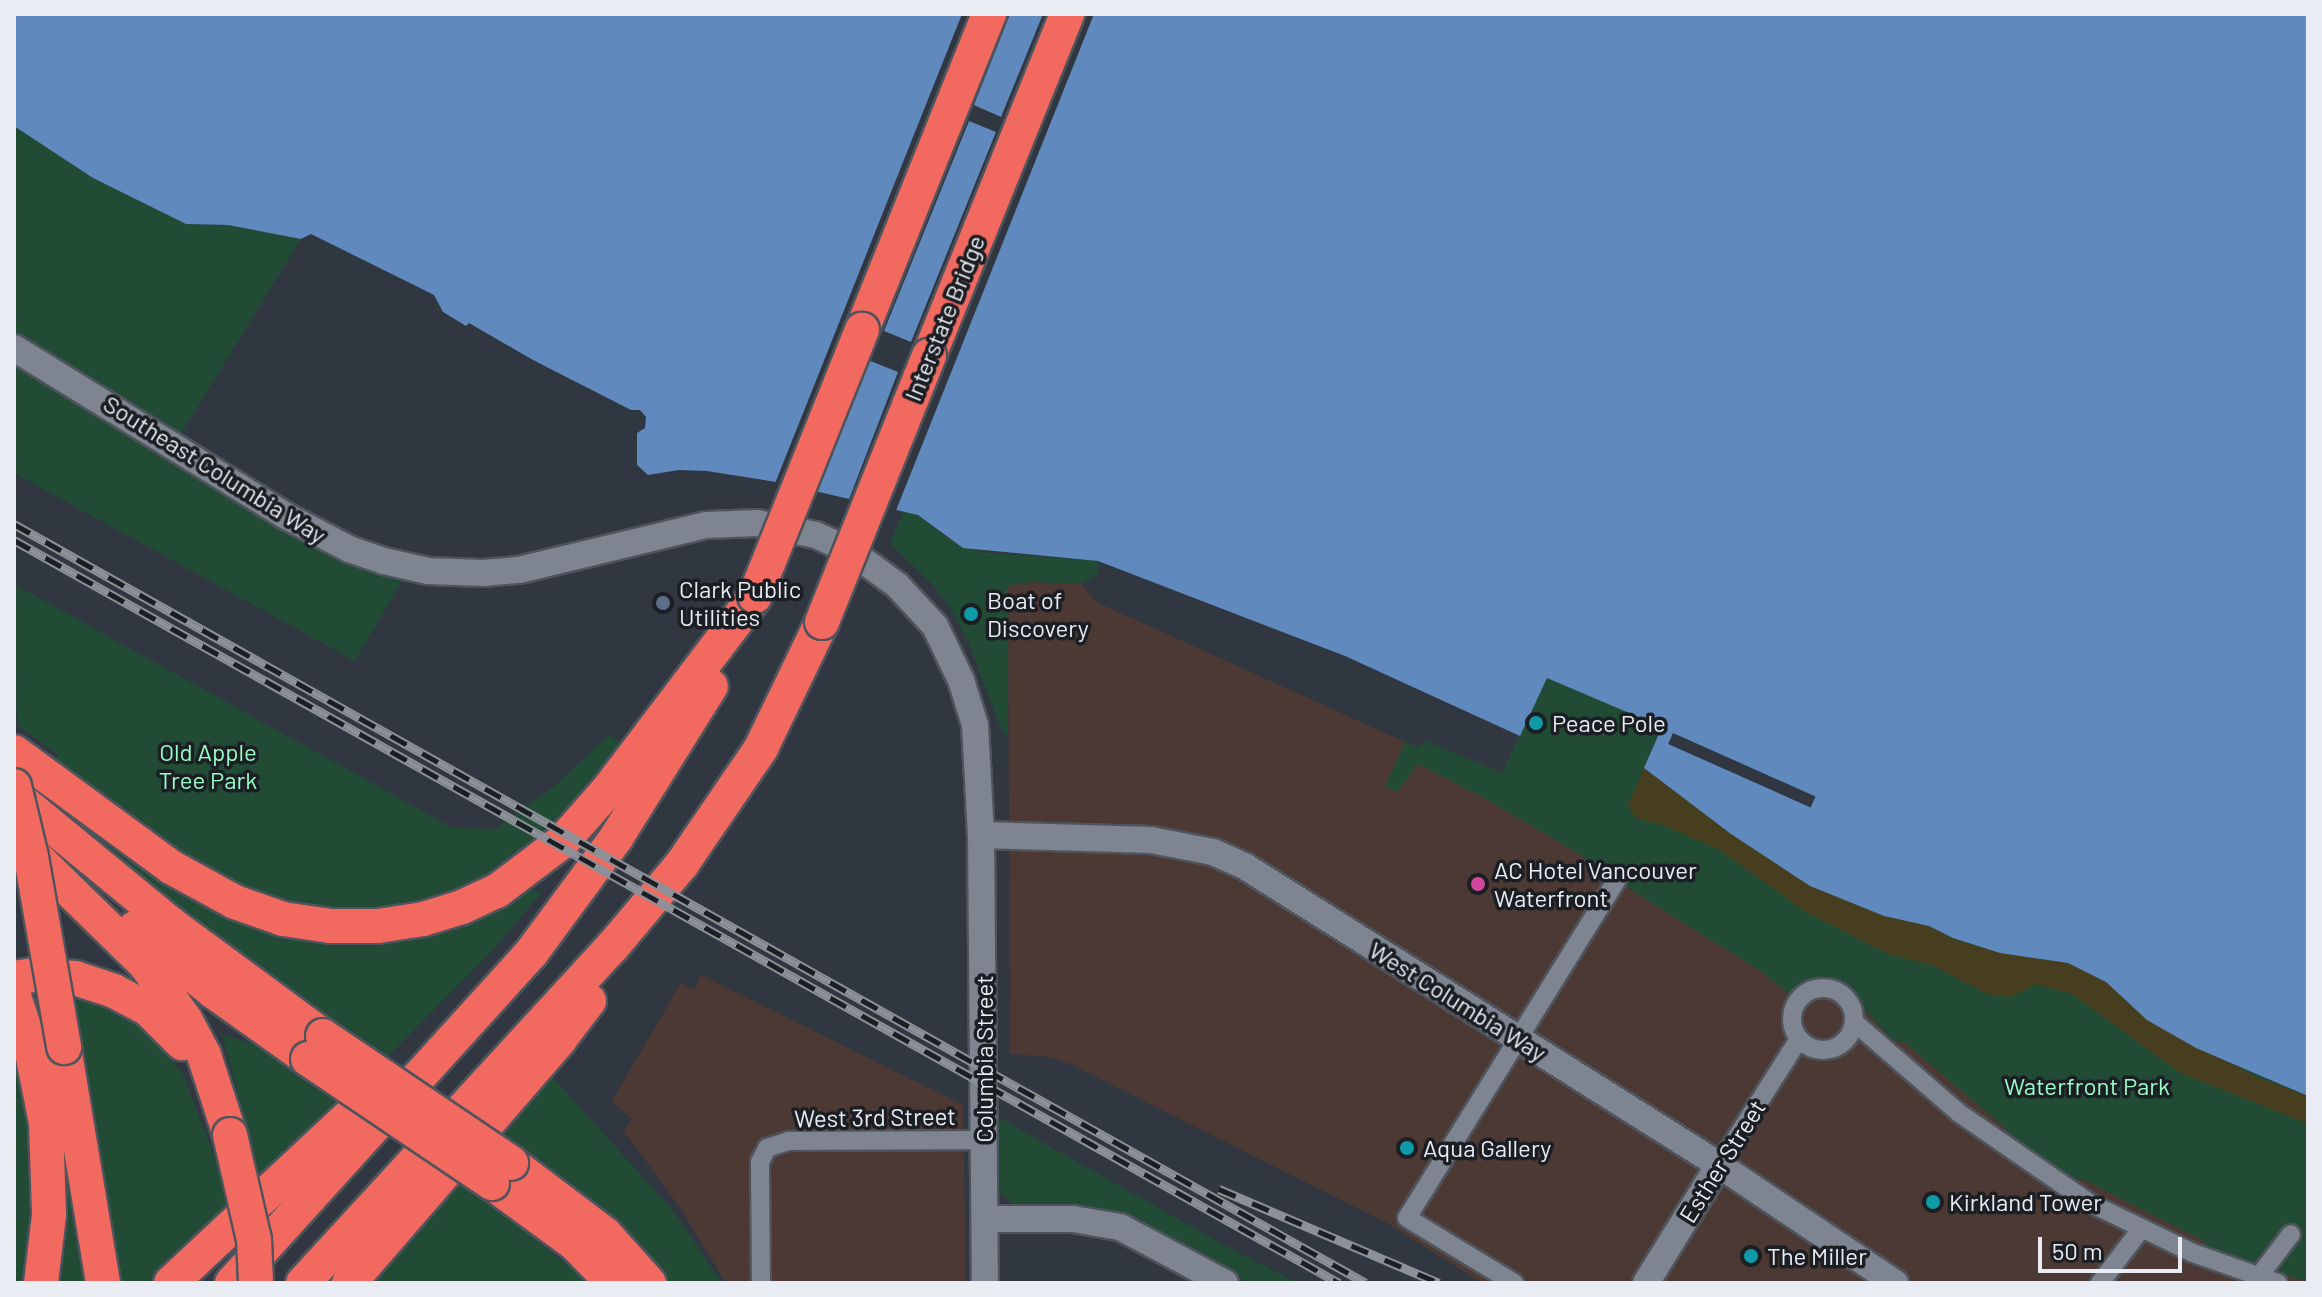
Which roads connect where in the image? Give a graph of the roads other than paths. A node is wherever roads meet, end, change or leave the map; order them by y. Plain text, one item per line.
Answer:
1 (989, 14) edge
2 (1067, 14) edge
3 (14, 348) edge
4 (755, 596) junction
5 (14, 752) edge
6 (14, 786) edge
7 (14, 795) edge
8 (981, 835) junction
9 (14, 836) edge
10 (1617, 879) dead end
11 (638, 918) junction
12 (532, 952) junction
13 (14, 978) edge
14 (14, 996) edge
15 (1854, 1022) junction
16 (1518, 1039) junction
17 (1799, 1039) junction
18 (47, 1047) junction
19 (316, 1048) junction
20 (230, 1135) junction
21 (984, 1140) junction
22 (1719, 1165) junction
23 (502, 1173) junction
24 (985, 1219) junction
25 (2141, 1229) junction
26 (2291, 1234) dead end
27 (100, 1267) edge
28 (42, 1274) edge
29 (2256, 1280) edge
30 (171, 1283) edge
31 (232, 1283) edge
32 (256, 1283) edge
33 (303, 1283) edge
34 (349, 1283) edge
35 (613, 1283) edge
36 (649, 1283) edge
37 (761, 1283) edge
38 (985, 1283) edge
39 (1225, 1283) edge
40 (1514, 1283) edge
41 (1646, 1283) edge
42 (1895, 1283) edge
43 (2100, 1283) edge
44 (2278, 1283) edge

1 - 4 highway, bridge
2 - 11 highway, Interstate Bridge, bridge
3 - 8 street, Southeast Columbia Way
4 - 5 highway
4 - 12 highway
6 - 18 highway, bridge
7 - 19 highway
8 - 16 street, West Columbia Way
8 - 21 street, Columbia Street
9 - 19 highway
9 - 20 highway
10 - 16 street
11 - 33 highway
11 - 34 highway
12 - 30 highway
12 - 31 highway
13 - 20 highway
14 - 18 highway
15 - 17 street
15 - 17 street
15 - 25 street
16 - 22 street, West Columbia Way
16 - 40 street
17 - 22 street, Esther Street
18 - 27 highway
18 - 28 highway
19 - 23 highway, bridge
20 - 32 highway, bridge
21 - 24 street, Columbia Street
21 - 37 street, West 3rd Street
22 - 41 street, Esther Street
22 - 42 street, West Columbia Way
23 - 35 highway
23 - 36 highway
24 - 38 street, Columbia Street
24 - 39 street
25 - 29 street
25 - 43 street
26 - 29 street
29 - 44 street

